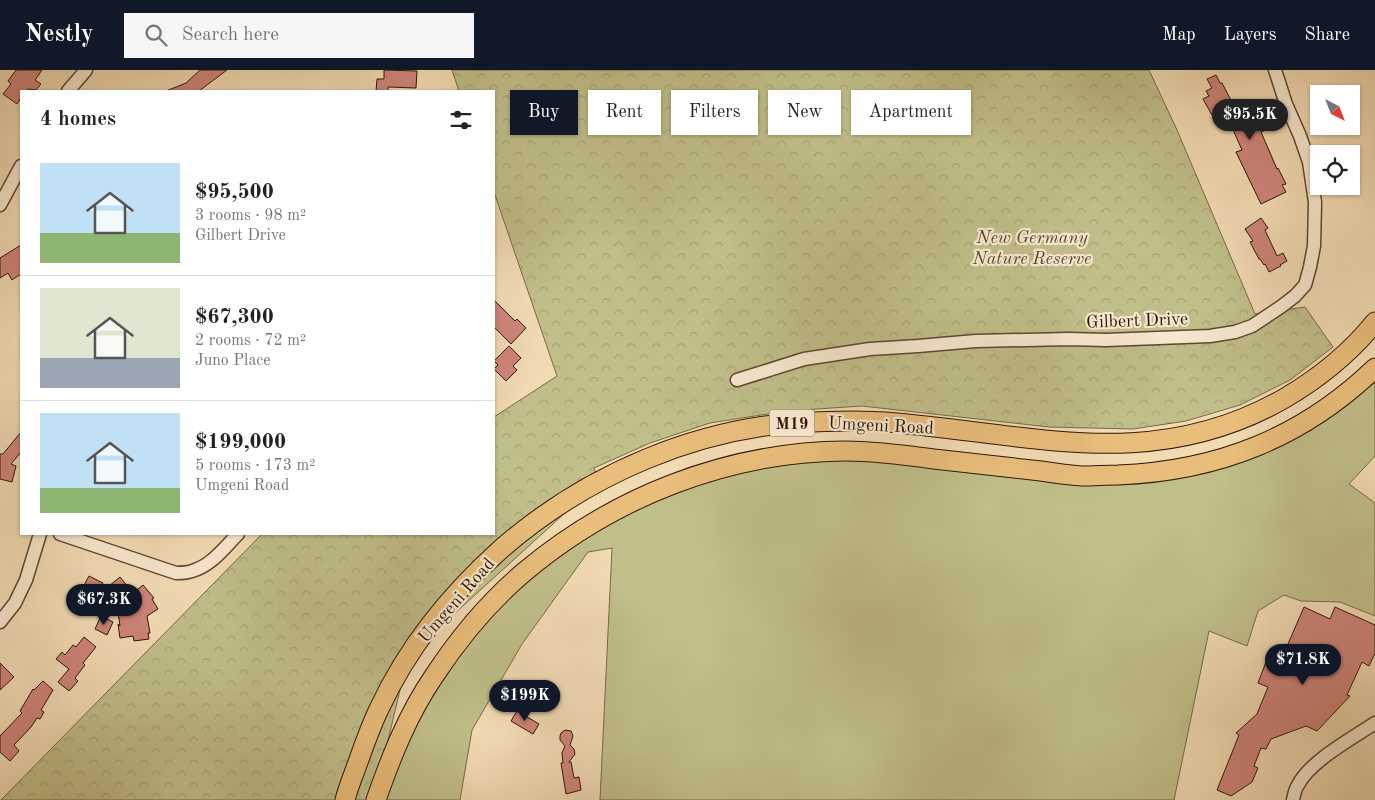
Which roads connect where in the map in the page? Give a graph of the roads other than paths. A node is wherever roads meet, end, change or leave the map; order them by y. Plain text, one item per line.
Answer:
1 (86, 70) edge
2 (1275, 70) edge
3 (69, 90) edge
4 (20, 168) edge
5 (0, 204) edge
6 (1375, 322) edge
7 (1375, 368) edge
8 (737, 380) dead end
9 (40, 535) edge
10 (63, 535) edge
11 (237, 535) edge
12 (0, 622) edge
13 (408, 656) junction
14 (1375, 723) edge
15 (334, 800) edge
16 (345, 800) edge
17 (376, 800) edge
18 (1293, 800) edge

1 - 3 street
2 - 8 street, Gilbert Drive
4 - 5 street
6 - 13 highway, Umgeni Road / M19
7 - 17 highway, Umgeni Road / M19
9 - 12 street
10 - 11 street
13 - 15 highway
13 - 16 highway, Umgeni Road / M19
14 - 18 street

